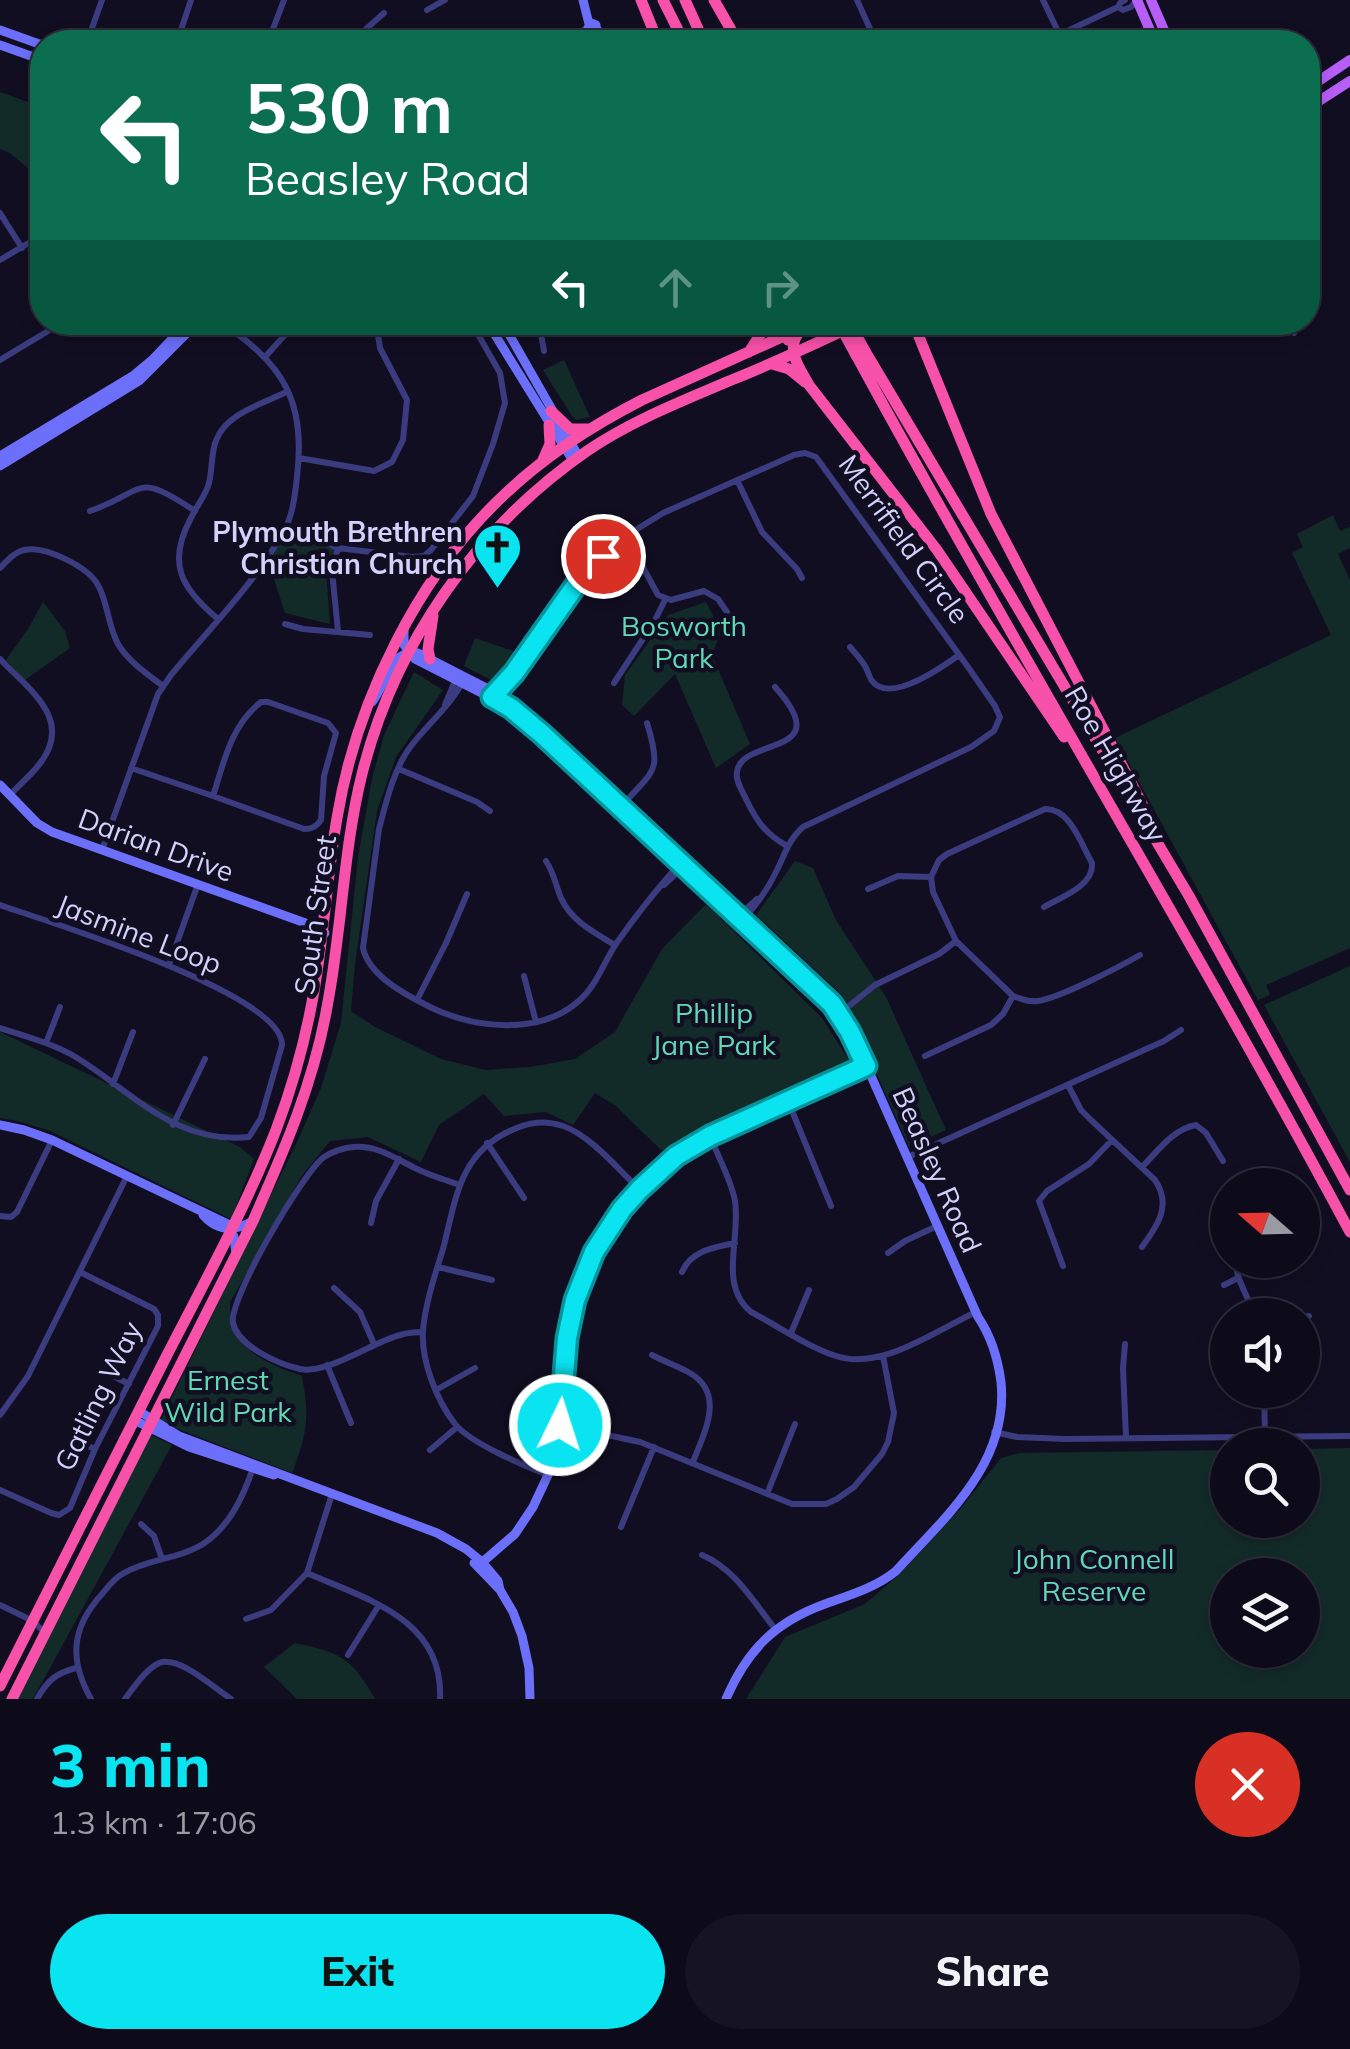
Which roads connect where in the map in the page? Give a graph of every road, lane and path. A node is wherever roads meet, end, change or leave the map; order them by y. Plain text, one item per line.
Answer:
1 (102, 0) edge
2 (191, 0) edge
3 (284, 0) edge
4 (445, 0) edge
5 (641, 0) edge
6 (663, 0) edge
7 (686, 0) edge
8 (714, 0) edge
9 (856, 0) edge
10 (1043, 0) edge
11 (1126, 0) edge
12 (1138, 0) edge
13 (584, 2) edge
14 (1151, 2) edge
15 (1118, 8) junction
16 (427, 10) dead end
17 (384, 13) dead end
18 (590, 28) junction
19 (0, 30) edge
20 (91, 30) edge
21 (181, 30) edge
22 (273, 30) edge
23 (365, 30) edge
24 (585, 30) edge
25 (593, 30) edge
26 (653, 30) edge
27 (678, 30) edge
28 (699, 30) edge
29 (731, 30) edge
30 (870, 30) edge
31 (1057, 30) edge
32 (1076, 30) edge
33 (1151, 30) edge
34 (1164, 30) edge
35 (30, 41) edge
36 (0, 45) edge
37 (30, 56) edge
38 (1350, 60) edge
39 (1320, 80) edge
40 (1350, 81) edge
41 (1320, 100) edge
42 (0, 213) edge
43 (30, 243) edge
44 (22, 248) junction
45 (0, 260) edge
46 (42, 335) edge
47 (176, 335) edge
48 (185, 335) edge
49 (239, 335) edge
50 (286, 335) edge
51 (378, 335) edge
52 (479, 335) edge
53 (496, 335) edge
54 (508, 335) edge
55 (541, 335) edge
56 (760, 335) edge
57 (783, 335) edge
58 (800, 335) edge
59 (834, 335) edge
60 (847, 335) edge
61 (854, 335) edge
62 (919, 335) edge
63 (922, 335) edge
64 (790, 345) junction
65 (925, 349) junction
66 (544, 351) dead end
67 (748, 352) junction
68 (860, 353) junction
69 (265, 356) junction
70 (0, 360) edge
71 (772, 364) junction
72 (809, 385) junction
73 (288, 391) junction
74 (550, 418) junction
75 (590, 429) junction
76 (567, 445) junction
77 (0, 456) edge
78 (299, 458) junction
79 (576, 459) junction
80 (541, 464) junction
81 (0, 466) edge
82 (737, 480) junction
83 (195, 510) junction
84 (90, 511) dead end
85 (287, 525) junction
86 (626, 536) junction
87 (338, 548) junction
88 (0, 568) edge
89 (802, 578) dead end
90 (665, 600) junction
91 (437, 602) junction
92 (729, 615) dead end
93 (218, 619) junction
94 (285, 624) dead end
95 (404, 626) junction
96 (338, 631) junction
97 (370, 635) dead end
98 (850, 647) dead end
99 (408, 651) junction
100 (960, 655) junction
101 (0, 658) edge
102 (430, 659) junction
103 (460, 678) junction
104 (614, 682) dead end
105 (163, 686) junction
106 (775, 687) dead end
107 (497, 696) junction
108 (367, 707) junction
109 (647, 723) dead end
110 (132, 768) junction
111 (398, 768) junction
112 (0, 785) edge
113 (10, 795) junction
114 (213, 796) junction
115 (1112, 806) junction
116 (621, 808) junction
117 (490, 811) dead end
118 (787, 846) junction
119 (102, 850) junction
120 (546, 861) dead end
121 (683, 864) junction
122 (931, 877) junction
123 (198, 884) junction
124 (868, 889) dead end
125 (467, 894) dead end
126 (1189, 896) junction
127 (0, 905) edge
128 (1044, 907) dead end
129 (740, 918) junction
130 (326, 929) junction
131 (956, 941) junction
132 (615, 945) junction
133 (1140, 955) dead end
134 (169, 965) junction
135 (524, 976) dead end
136 (1013, 996) junction
137 (416, 1000) junction
138 (60, 1006) dead end
139 (839, 1014) junction
140 (536, 1022) junction
141 (0, 1028) edge
142 (1181, 1030) dead end
143 (134, 1032) dead end
144 (46, 1043) junction
145 (926, 1056) dead end
146 (204, 1059) dead end
147 (867, 1069) junction
148 (113, 1084) junction
149 (1068, 1085) junction
150 (789, 1103) junction
151 (172, 1124) junction
152 (0, 1125) edge
153 (711, 1138) junction
154 (52, 1140) junction
155 (1112, 1140) junction
156 (487, 1142) junction
157 (908, 1158) junction
158 (399, 1160) junction
159 (1223, 1161) dead end
160 (1142, 1167) junction
161 (127, 1176) junction
162 (460, 1185) junction
163 (640, 1189) junction
164 (1350, 1190) edge
165 (524, 1198) dead end
166 (831, 1206) dead end
167 (0, 1216) edge
168 (253, 1221) junction
169 (372, 1223) dead end
170 (937, 1226) junction
171 (230, 1230) junction
172 (1350, 1232) edge
173 (735, 1243) junction
174 (1142, 1247) dead end
175 (888, 1253) dead end
176 (236, 1254) junction
177 (1063, 1266) dead end
178 (438, 1268) junction
179 (80, 1272) junction
180 (682, 1272) dead end
181 (1238, 1278) joint
182 (492, 1280) dead end
183 (1224, 1285) dead end
184 (334, 1288) dead end
185 (809, 1290) dead end
186 (1247, 1298) edge
187 (977, 1314) junction
188 (423, 1332) junction
189 (791, 1333) junction
190 (374, 1344) junction
191 (1125, 1344) dead end
192 (652, 1356) dead end
193 (882, 1356) junction
194 (327, 1365) junction
195 (475, 1368) dead end
196 (109, 1374) dead end
197 (130, 1384) junction
198 (436, 1390) junction
199 (0, 1414) edge
200 (136, 1416) junction
201 (150, 1422) junction
202 (352, 1424) dead end
203 (794, 1424) dead end
204 (560, 1425) junction
205 (457, 1427) junction
206 (995, 1432) junction
207 (1210, 1436) edge
208 (1320, 1436) edge
209 (1350, 1436) edge
210 (1126, 1437) junction
211 (74, 1440) dead end
212 (654, 1447) junction
213 (95, 1450) junction
214 (430, 1450) dead end
215 (693, 1462) junction
216 (254, 1466) junction
217 (548, 1476) junction
218 (0, 1490) edge
219 (332, 1494) junction
220 (767, 1494) junction
221 (141, 1524) dead end
222 (621, 1526) dead end
223 (702, 1555) dead end
224 (162, 1559) junction
225 (482, 1567) junction
226 (306, 1573) junction
227 (380, 1604) junction
228 (0, 1606) edge
229 (246, 1618) dead end
230 (33, 1621) junction
231 (774, 1627) junction
232 (45, 1634) junction
233 (348, 1654) dead end
234 (76, 1668) junction
235 (0, 1686) edge
236 (12, 1699) edge
237 (37, 1699) edge
238 (91, 1699) edge
239 (124, 1699) edge
240 (231, 1699) edge
241 (440, 1699) edge
242 (530, 1699) edge
243 (724, 1699) edge

1 - 20 street
2 - 21 street
3 - 22 street
4 - 16 street
5 - 26 highway
6 - 27 highway
7 - 28 highway
8 - 29 highway
9 - 30 street
10 - 31 street
11 - 15 street
12 - 14 street
12 - 15 street
12 - 33 main road
13 - 18 main road
14 - 34 main road
15 - 32 street
17 - 23 street
18 - 24 street
18 - 25 main road
19 - 35 main road
36 - 37 main road
38 - 39 main road
40 - 41 main road
42 - 44 street
43 - 44 street
44 - 45 street
46 - 70 street
47 - 77 main road
48 - 81 main road
49 - 69 street
50 - 69 street
51 - 78 street
52 - 87 street
53 - 74 main road
54 - 74 main road
55 - 66 street
56 - 67 highway
57 - 64 highway
58 - 64 highway, South Street
59 - 64 highway, South Street
60 - 68 highway, Roe Highway, bridge
61 - 68 highway, Roe Highway, bridge
62 - 65 highway
63 - 65 highway
64 - 67 highway, South Street
64 - 71 highway, South Street
64 - 72 highway
65 - 126 highway
67 - 75 highway, South Street
68 - 115 highway, Roe Highway
68 - 126 highway, Roe Highway
69 - 73 street
71 - 72 highway
71 - 79 highway, South Street
72 - 115 highway
73 - 78 street
73 - 83 street
74 - 75 highway
74 - 76 main road
74 - 80 highway
75 - 76 highway, South Street
76 - 79 main road
76 - 80 highway, South Street
78 - 85 street
79 - 91 highway, South Street
80 - 95 highway, South Street
82 - 86 street, Merrifield Circle
82 - 89 street
82 - 100 street, Merrifield Circle
83 - 84 street
83 - 93 street
85 - 87 street
85 - 93 street
86 - 90 street
86 - 107 street, Merrifield Circle
87 - 96 street
88 - 105 street
90 - 92 street
90 - 104 street
91 - 99 highway, South Street
91 - 102 highway
93 - 105 street
94 - 96 street
95 - 99 main road
95 - 108 highway, South Street
96 - 97 street
98 - 100 street
99 - 102 main road, Beasley Road
99 - 103 main road, Beasley Road
99 - 108 main road
99 - 130 highway, South Street
100 - 118 street, Merrifield Circle
101 - 113 street
102 - 103 main road, Beasley Road
103 - 107 main road, Beasley Road
103 - 111 street
105 - 110 street
106 - 118 street
107 - 116 main road, Beasley Road
108 - 130 highway, South Street
109 - 116 street
110 - 114 street
110 - 119 street
111 - 117 street
111 - 137 street
112 - 113 main road, Darian Drive
113 - 119 main road, Darian Drive
114 - 114 street
115 - 172 highway, Roe Highway
116 - 121 main road, Beasley Road
118 - 129 street, Merrifield Circle
119 - 123 main road, Darian Drive
120 - 132 street
121 - 129 main road, Beasley Road
121 - 132 street
122 - 124 street
122 - 128 street
122 - 131 street
123 - 130 main road, Darian Drive
123 - 134 street
125 - 137 street
126 - 164 highway, Roe Highway
127 - 134 street, Jasmine Loop
129 - 139 main road, Beasley Road
130 - 168 highway, South Street
130 - 171 highway, South Street
131 - 136 street
131 - 139 street
132 - 140 street
133 - 136 street
134 - 151 street, Jasmine Loop
135 - 140 street
136 - 145 street
137 - 140 street
138 - 144 street
139 - 147 main road, Beasley Road
141 - 144 street, Jasmine Loop
142 - 149 street
143 - 148 street
144 - 148 street, Jasmine Loop
146 - 151 street
147 - 150 main road
147 - 157 main road, Beasley Road
148 - 151 street, Jasmine Loop
149 - 155 street
149 - 157 street
150 - 153 main road
150 - 166 street
152 - 154 main road
153 - 163 main road
153 - 173 street
154 - 161 main road
154 - 167 street
155 - 160 street
155 - 177 street
156 - 162 street
156 - 163 street
156 - 165 street
157 - 170 main road, Beasley Road
158 - 162 street
158 - 169 street
158 - 194 street
159 - 160 street
160 - 174 street
161 - 171 main road
161 - 179 street
162 - 178 street
163 - 204 main road
168 - 171 main road
168 - 176 highway, South Street
170 - 175 street
170 - 187 main road, Beasley Road
171 - 176 main road
171 - 200 highway, South Street
173 - 180 street
173 - 189 street
176 - 201 highway, South Street
178 - 182 street
178 - 188 street
179 - 197 street, Gatling Way
179 - 199 street
181 - 183 street
181 - 186 street
184 - 190 street
185 - 189 street
187 - 193 street
187 - 206 main road, Beasley Road
188 - 190 street
188 - 198 street
189 - 193 street
190 - 194 street
191 - 210 street
192 - 215 street
193 - 220 street
194 - 202 street
195 - 198 street
196 - 197 street
197 - 213 street, Gatling Way
198 - 205 street
200 - 201 main road
200 - 230 highway, South Street
201 - 216 main road
201 - 232 highway, South Street
203 - 220 street
204 - 212 street
204 - 217 main road
205 - 214 street
205 - 217 street
206 - 210 street
206 - 231 main road, Beasley Road
207 - 210 street
208 - 209 street
211 - 213 street
212 - 215 street
212 - 222 street
213 - 218 street, Gatling Way
215 - 220 street
216 - 219 main road
216 - 224 street
217 - 225 main road
219 - 225 main road
219 - 226 street
221 - 224 street
223 - 231 street
224 - 234 street
225 - 242 main road
226 - 227 street
226 - 229 street
227 - 233 street
227 - 241 street
228 - 230 street
230 - 232 street
230 - 235 highway, South Street
231 - 243 main road, Beasley Road
232 - 236 highway, South Street
234 - 237 street
234 - 238 street
239 - 240 street

